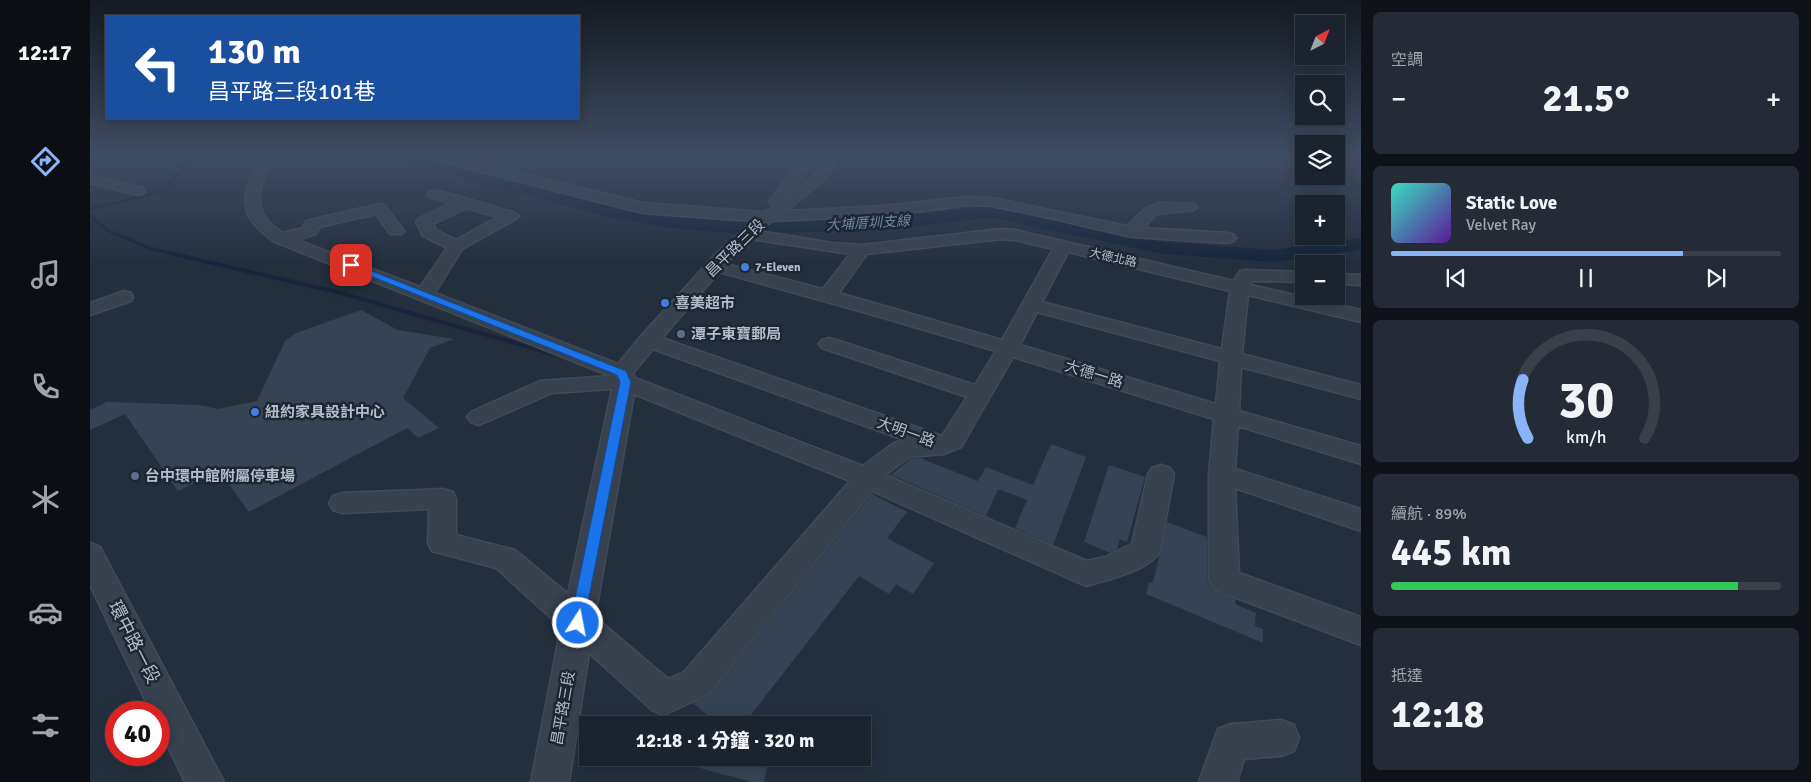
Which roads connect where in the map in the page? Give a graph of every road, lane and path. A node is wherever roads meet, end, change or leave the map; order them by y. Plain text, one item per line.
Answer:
1 (254, 191) edge
2 (577, 191) edge
3 (784, 191) edge
4 (801, 191) edge
5 (435, 194) dead end
6 (464, 203) junction
7 (1189, 207) dead end
8 (768, 217) junction
9 (396, 231) dead end
10 (1131, 232) junction
11 (746, 234) junction
12 (1228, 238) dead end
13 (281, 239) junction
14 (456, 246) junction
15 (1063, 246) junction
16 (862, 250) junction
17 (715, 266) junction
18 (1295, 277) edge
19 (1345, 279) edge
20 (1361, 280) edge
21 (1240, 288) junction
22 (424, 295) junction
23 (827, 296) junction
24 (124, 297) dead end
25 (1031, 305) junction
26 (90, 309) edge
27 (1361, 316) edge
28 (648, 340) junction
29 (829, 344) dead end
30 (1008, 348) junction
31 (1231, 358) junction
32 (624, 378) junction
33 (1361, 392) edge
34 (980, 394) junction
35 (1227, 414) junction
36 (479, 417) dead end
37 (944, 446) junction
38 (1361, 455) edge
39 (1161, 474) dead end
40 (1222, 474) junction
41 (867, 478) junction
42 (344, 503) dead end
43 (1361, 520) edge
44 (90, 555) edge
45 (578, 623) junction
46 (1361, 631) edge
47 (1281, 738) dead end
48 (205, 782) edge
49 (550, 782) edge
50 (1218, 782) edge

1 - 13 street
2 - 8 street
3 - 8 street, 昌平路三段
4 - 8 street, 昌平路三段
5 - 6 street
6 - 14 street
6 - 14 street
7 - 10 street
8 - 10 street
8 - 11 street, 昌平路三段
9 - 13 street
10 - 12 street
11 - 16 street, 大德北路
11 - 17 street, 昌平路三段
13 - 22 street
14 - 22 street
15 - 16 street, 大德北路
15 - 21 street, 大德北路
15 - 25 street, 大明一路
16 - 23 street
17 - 23 street, 大德一路
17 - 28 street, 昌平路三段
18 - 21 street
19 - 20 street
21 - 27 street, 大德北路
21 - 31 street
22 - 32 street
23 - 30 street, 大德一路
24 - 26 street
25 - 30 street, 大明一路
25 - 31 street
28 - 32 street, 昌平路三段
28 - 37 street, 大明一路
29 - 34 street
30 - 34 street, 大明一路
30 - 35 street, 大德一路
31 - 33 street
31 - 35 street
32 - 36 street
32 - 41 street
32 - 45 street, 昌平路三段
34 - 37 street, 大明一路
35 - 38 street, 大德一路
35 - 40 street
37 - 41 street
39 - 41 street
40 - 43 street
40 - 46 street
41 - 45 street
42 - 45 street
44 - 48 street, 環中路一段
45 - 49 street, 昌平路三段
47 - 50 street

